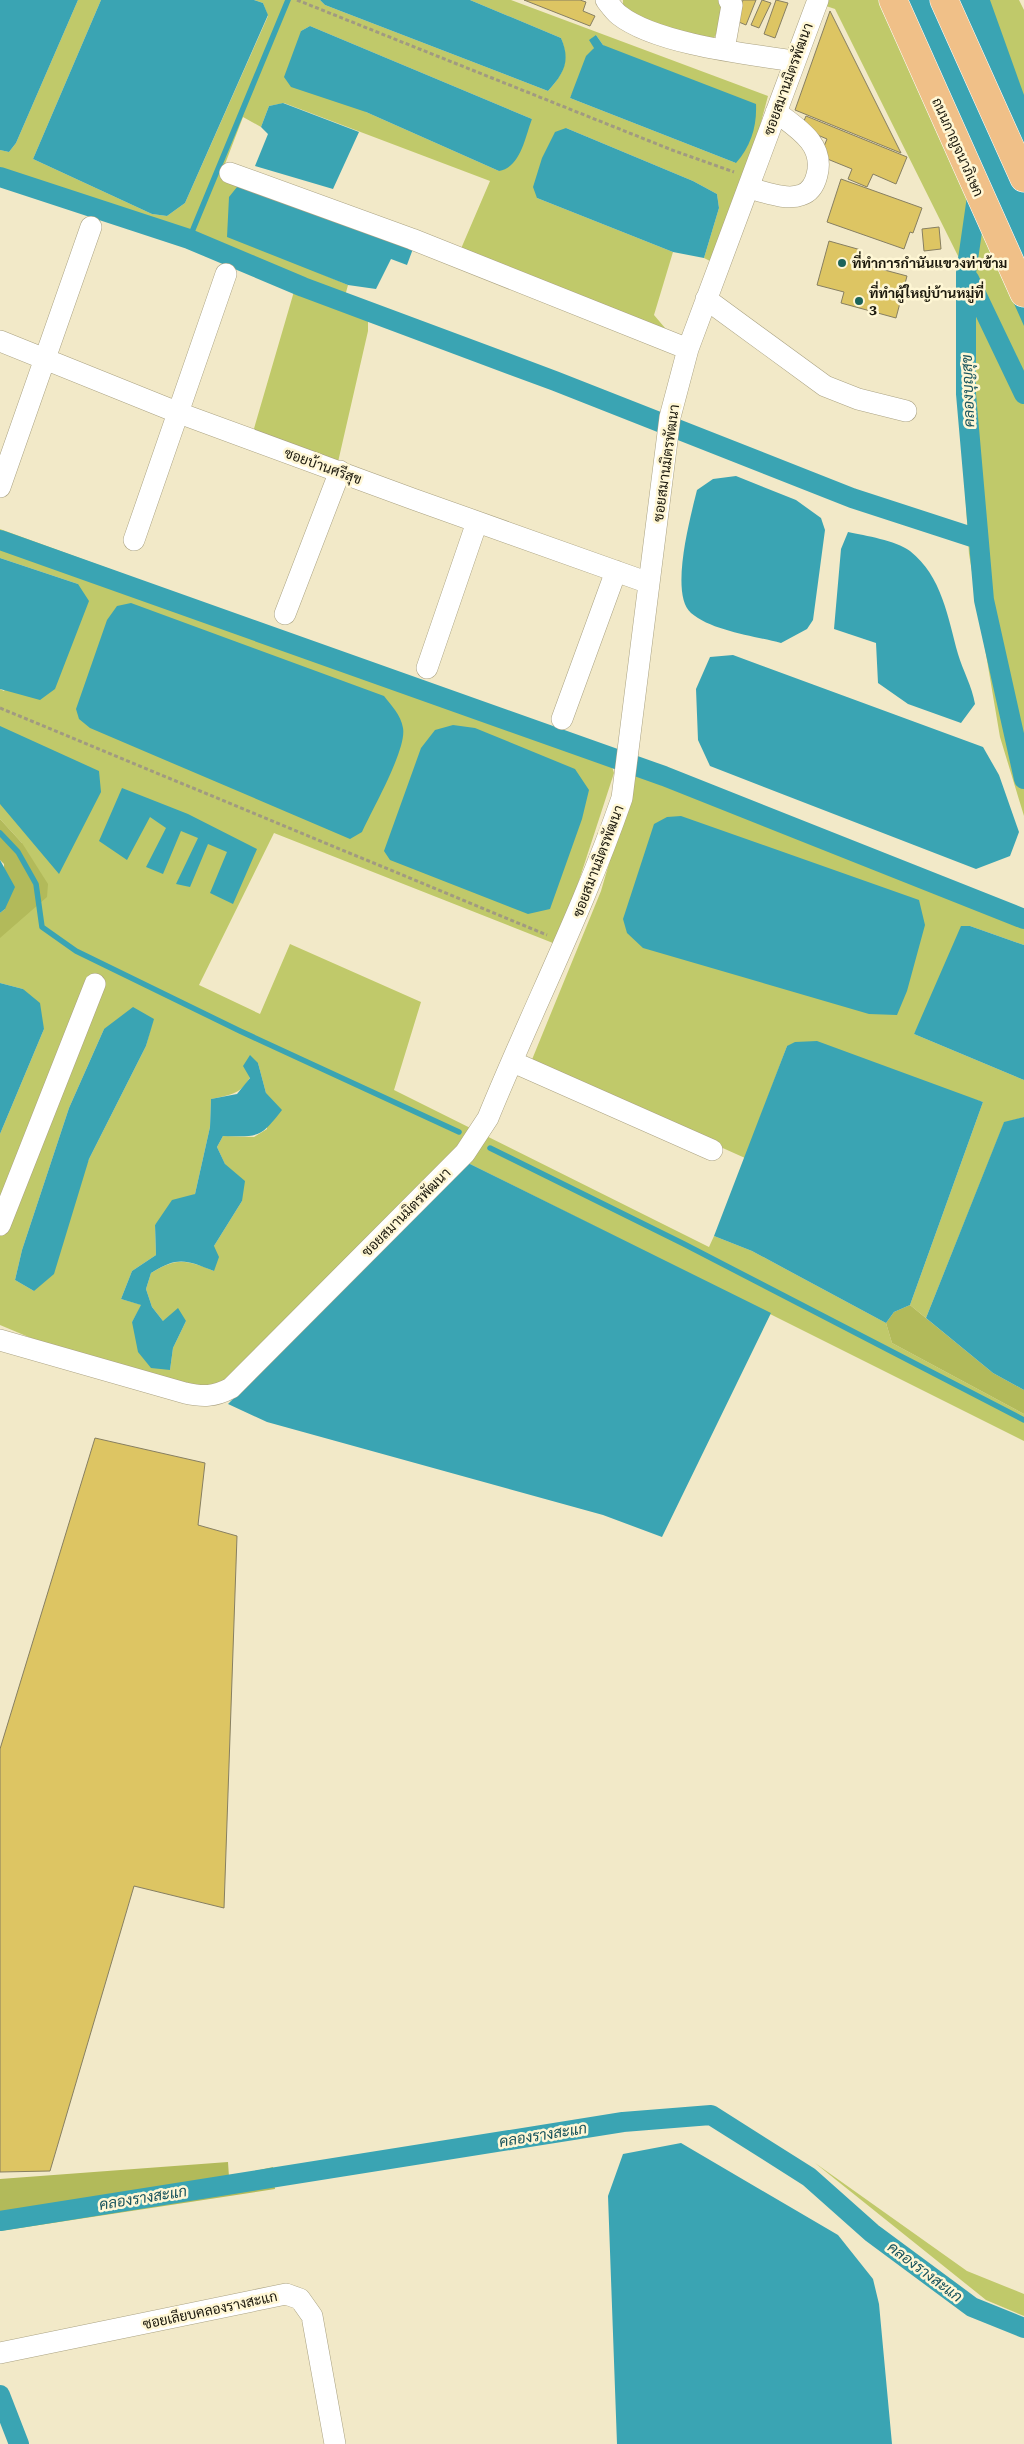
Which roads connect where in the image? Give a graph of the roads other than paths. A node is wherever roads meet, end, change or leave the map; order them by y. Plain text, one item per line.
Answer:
1 (606, 0) edge
2 (729, 0) edge
3 (818, 0) edge
4 (893, 0) edge
5 (944, 0) edge
6 (724, 50) junction
7 (794, 61) junction
8 (776, 112) junction
9 (230, 173) dead end
10 (1024, 178) edge
11 (750, 183) junction
12 (91, 227) dead end
13 (226, 274) dead end
14 (1024, 293) edge
15 (706, 299) junction
16 (0, 340) edge
17 (688, 349) junction
18 (46, 358) junction
19 (906, 411) dead end
20 (179, 413) junction
21 (340, 471) junction
22 (0, 487) edge
23 (477, 522) junction
24 (134, 540) dead end
25 (616, 571) junction
26 (650, 583) junction
27 (285, 614) dead end
28 (427, 668) dead end
29 (562, 719) dead end
30 (95, 984) dead end
31 (513, 1062) junction
32 (712, 1150) dead end
33 (0, 1225) edge
34 (0, 1340) edge
35 (0, 2353) edge
36 (336, 2444) edge

1 - 6 street
2 - 6 street
3 - 7 street, ซอยสมานมิตรพัฒนา
4 - 14 highway, ถนนกาญจนาภิเษก
5 - 10 highway
6 - 7 street
7 - 8 street, ซอยสมานมิตรพัฒนา
8 - 11 street, ซอยสมานมิตรพัฒนา
8 - 11 street
9 - 17 street
11 - 15 street, ซอยสมานมิตรพัฒนา
12 - 18 street
13 - 20 street
15 - 17 street, ซอยสมานมิตรพัฒนา
15 - 19 street
16 - 18 street, ซอยบ้านศรีสุข
17 - 26 street, ซอยสมานมิตรพัฒนา
18 - 20 street, ซอยบ้านศรีสุข
18 - 22 street
20 - 21 street, ซอยบ้านศรีสุข
20 - 24 street
21 - 23 street, ซอยบ้านศรีสุข
21 - 27 street
23 - 25 street, ซอยบ้านศรีสุข
23 - 28 street
25 - 26 street, ซอยบ้านศรีสุข
25 - 29 street
26 - 31 street, ซอยสมานมิตรพัฒนา
30 - 33 street
31 - 32 street
31 - 34 street, ซอยสมานมิตรพัฒนา
35 - 36 street, ซอยเลียบคลองรางสะแก

